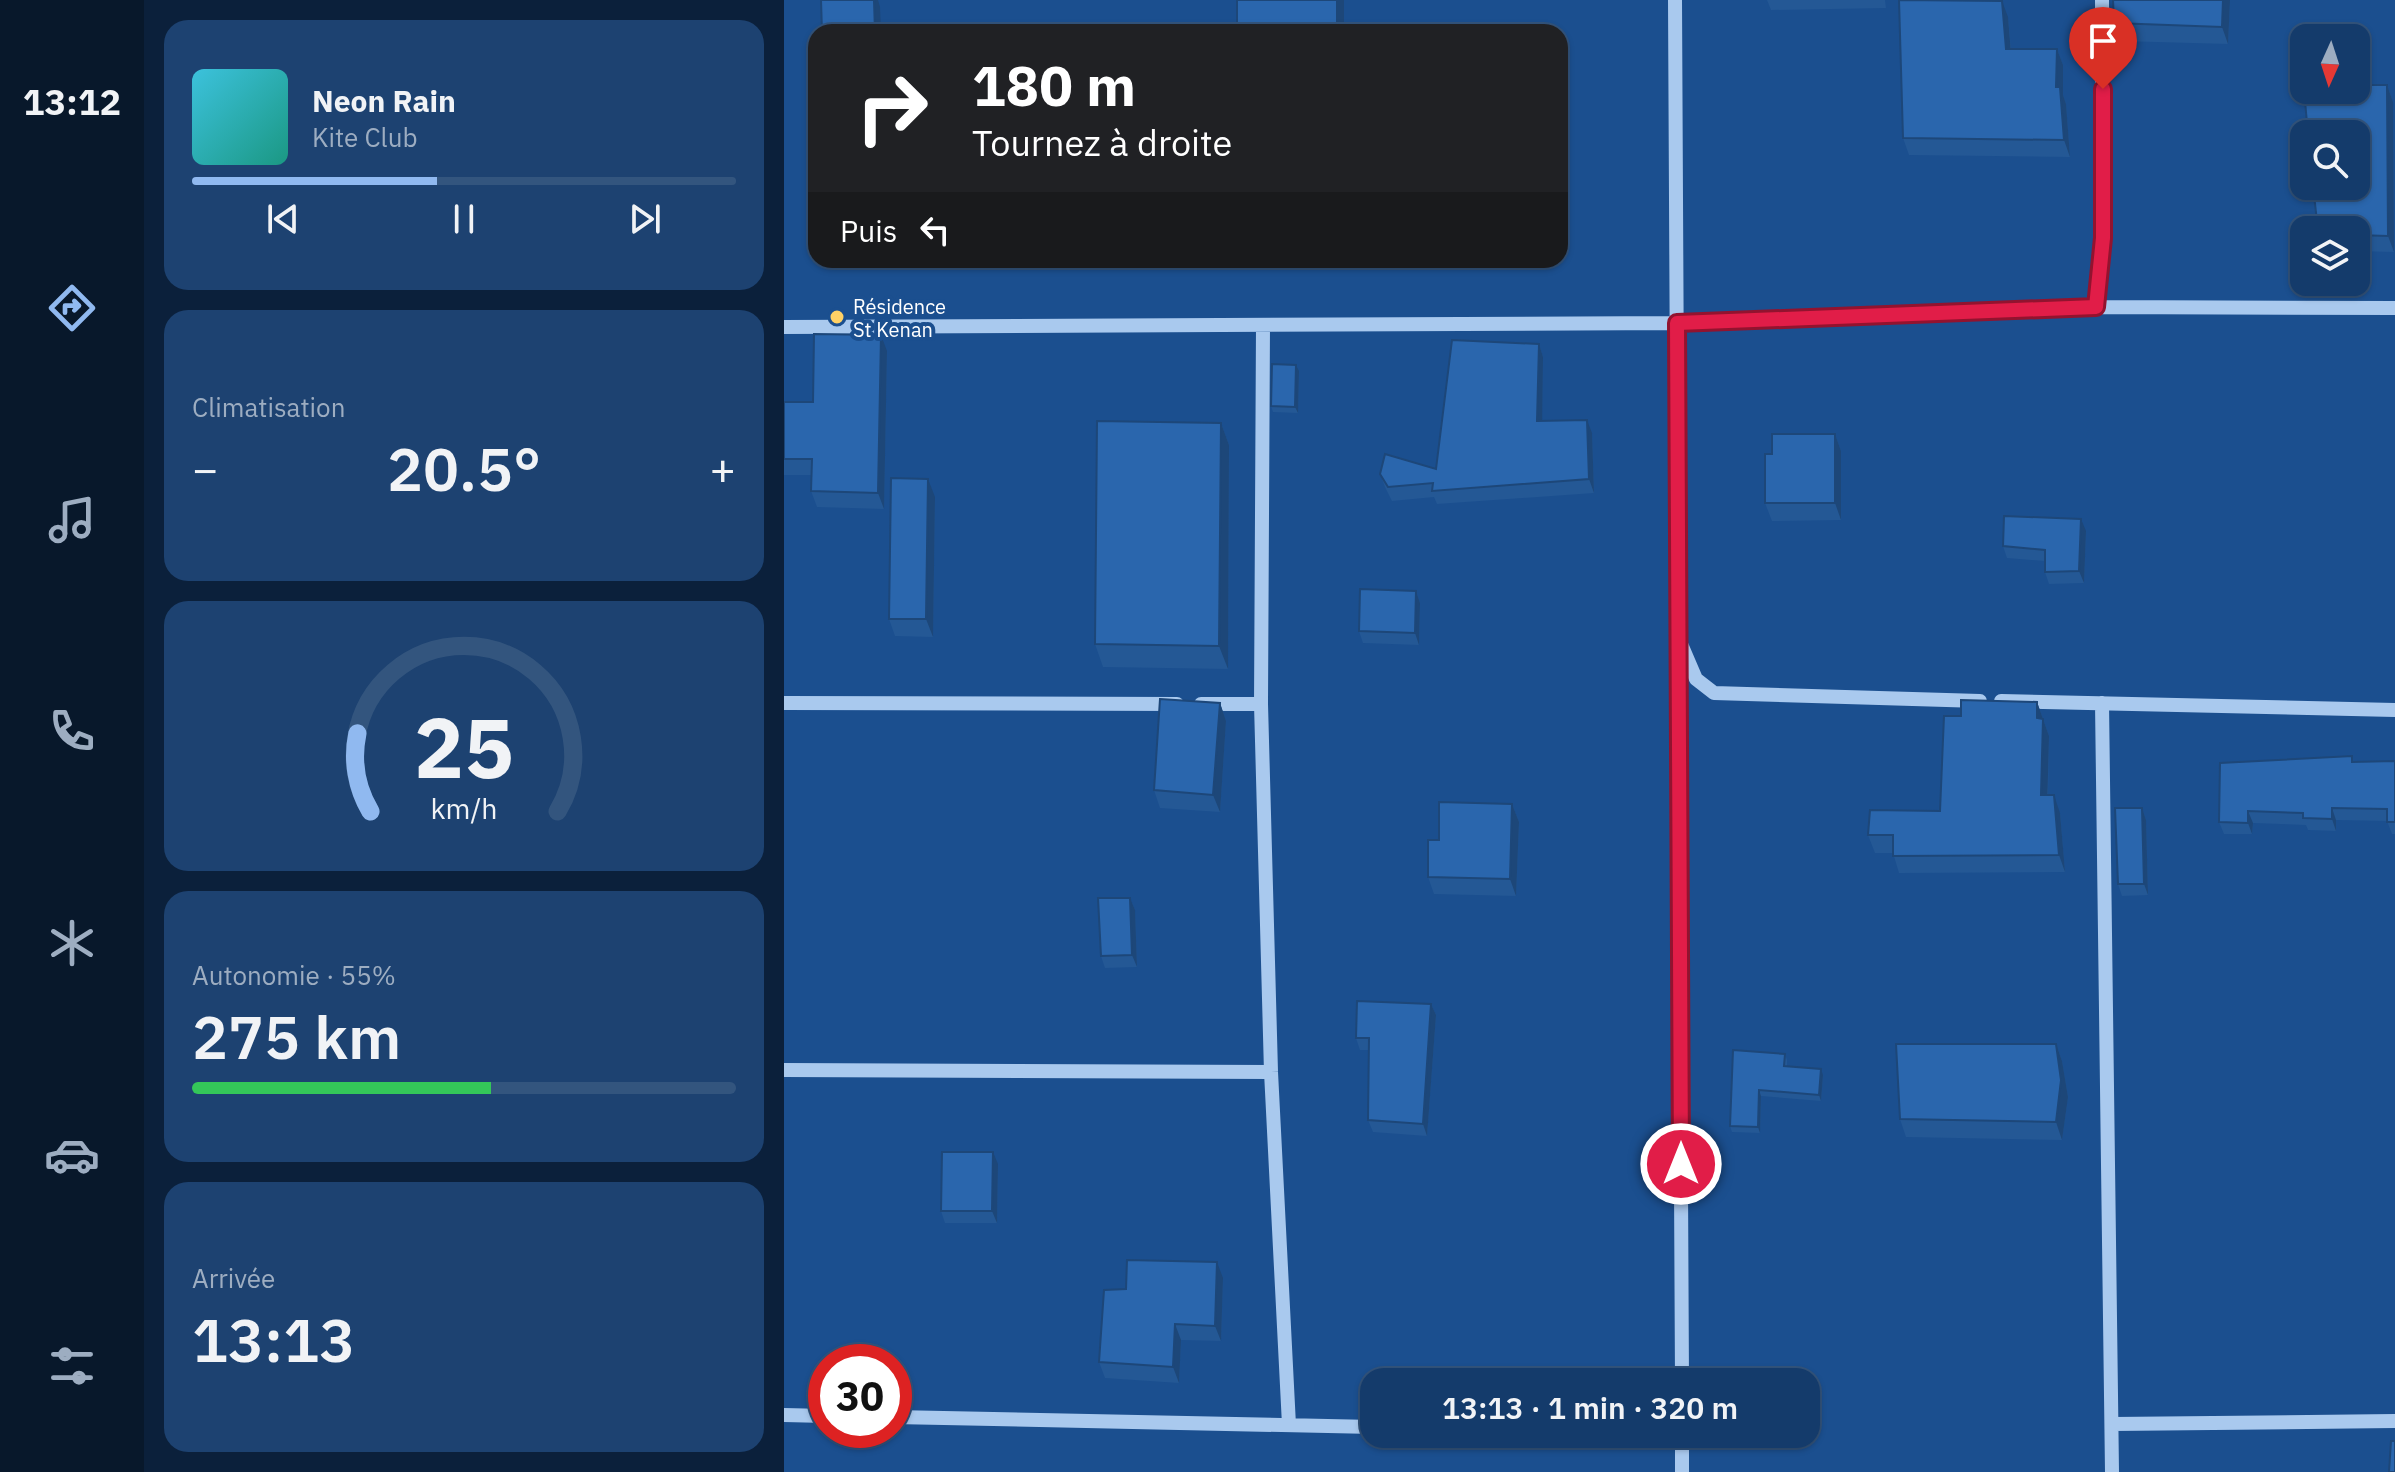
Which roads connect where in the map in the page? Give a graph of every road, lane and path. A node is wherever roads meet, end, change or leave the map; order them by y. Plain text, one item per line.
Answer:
1 (1675, 0) edge
2 (2102, 0) edge
3 (2096, 307) junction
4 (2395, 308) edge
5 (1677, 323) junction
6 (1263, 325) junction
7 (784, 327) edge
8 (1678, 636) junction
9 (784, 703) edge
10 (2102, 703) junction
11 (1261, 704) junction
12 (2395, 710) edge
13 (784, 1070) edge
14 (1271, 1072) junction
15 (1682, 1368) edge
16 (784, 1415) edge
17 (808, 1416) edge
18 (912, 1417) edge
19 (2395, 1421) edge
20 (2113, 1424) junction
21 (1289, 1425) junction
22 (1360, 1427) edge
23 (1682, 1448) edge
24 (1682, 1472) edge
25 (2112, 1472) edge

1 - 5 street
2 - 3 street
3 - 4 street
3 - 5 street
5 - 6 street
5 - 8 street
6 - 7 street
6 - 11 street
8 - 10 street
8 - 15 street
9 - 11 street
10 - 12 street
10 - 20 street
11 - 14 street
13 - 14 street
14 - 21 street
16 - 17 street
18 - 21 street
19 - 20 street
20 - 25 street
21 - 22 street
23 - 24 street

